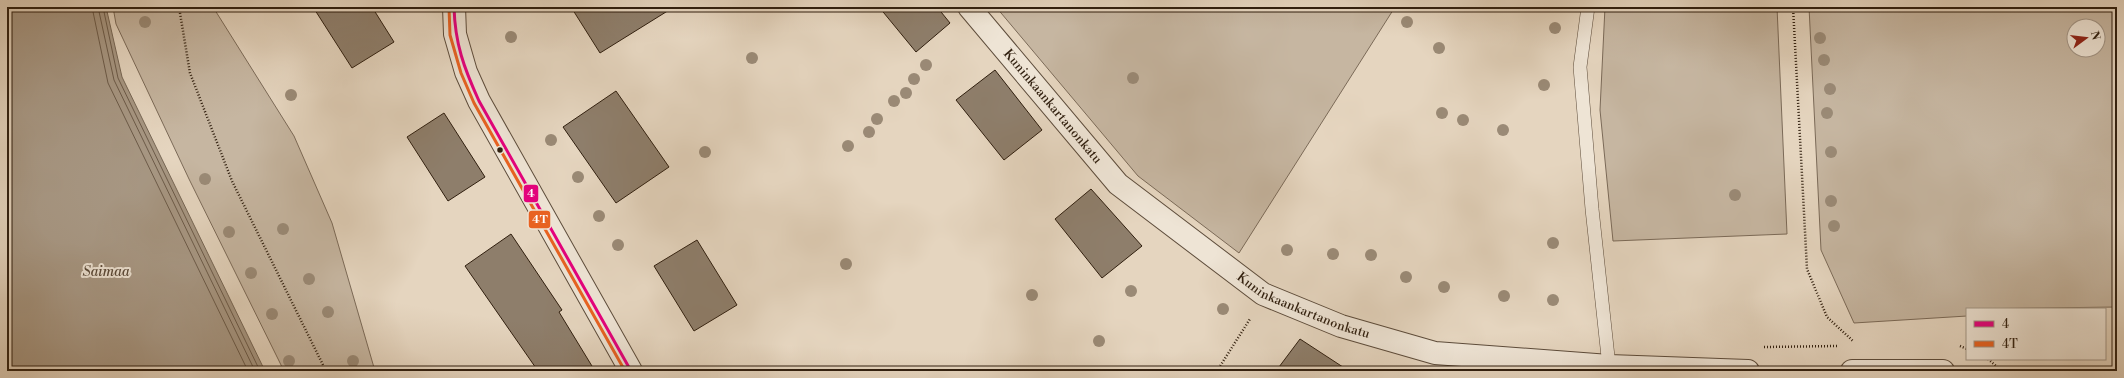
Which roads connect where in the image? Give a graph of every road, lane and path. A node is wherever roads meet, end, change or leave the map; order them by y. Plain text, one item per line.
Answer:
1 (179, 7) edge
2 (454, 7) edge
3 (969, 7) edge
4 (1588, 7) edge
5 (1793, 7) edge
6 (1263, 294) junction
7 (1844, 346) dead end
8 (1858, 346) dead end
9 (1957, 346) dead end
10 (1762, 348) dead end
11 (1966, 349) edge
12 (1989, 360) edge
13 (1609, 366) junction
14 (326, 371) edge
15 (631, 371) edge
16 (1217, 371) edge
17 (1748, 371) edge
18 (1852, 371) edge
19 (1943, 371) edge
20 (2002, 371) edge

1 - 14 path
2 - 15 street
3 - 6 street, Kuninkaankartanonkatu
4 - 13 lane
5 - 8 path
6 - 13 street, Kuninkaankartanonkatu
6 - 16 path
7 - 10 path
9 - 11 path
12 - 20 path
13 - 17 street, Kuninkaankartanonkatu
18 - 19 street

